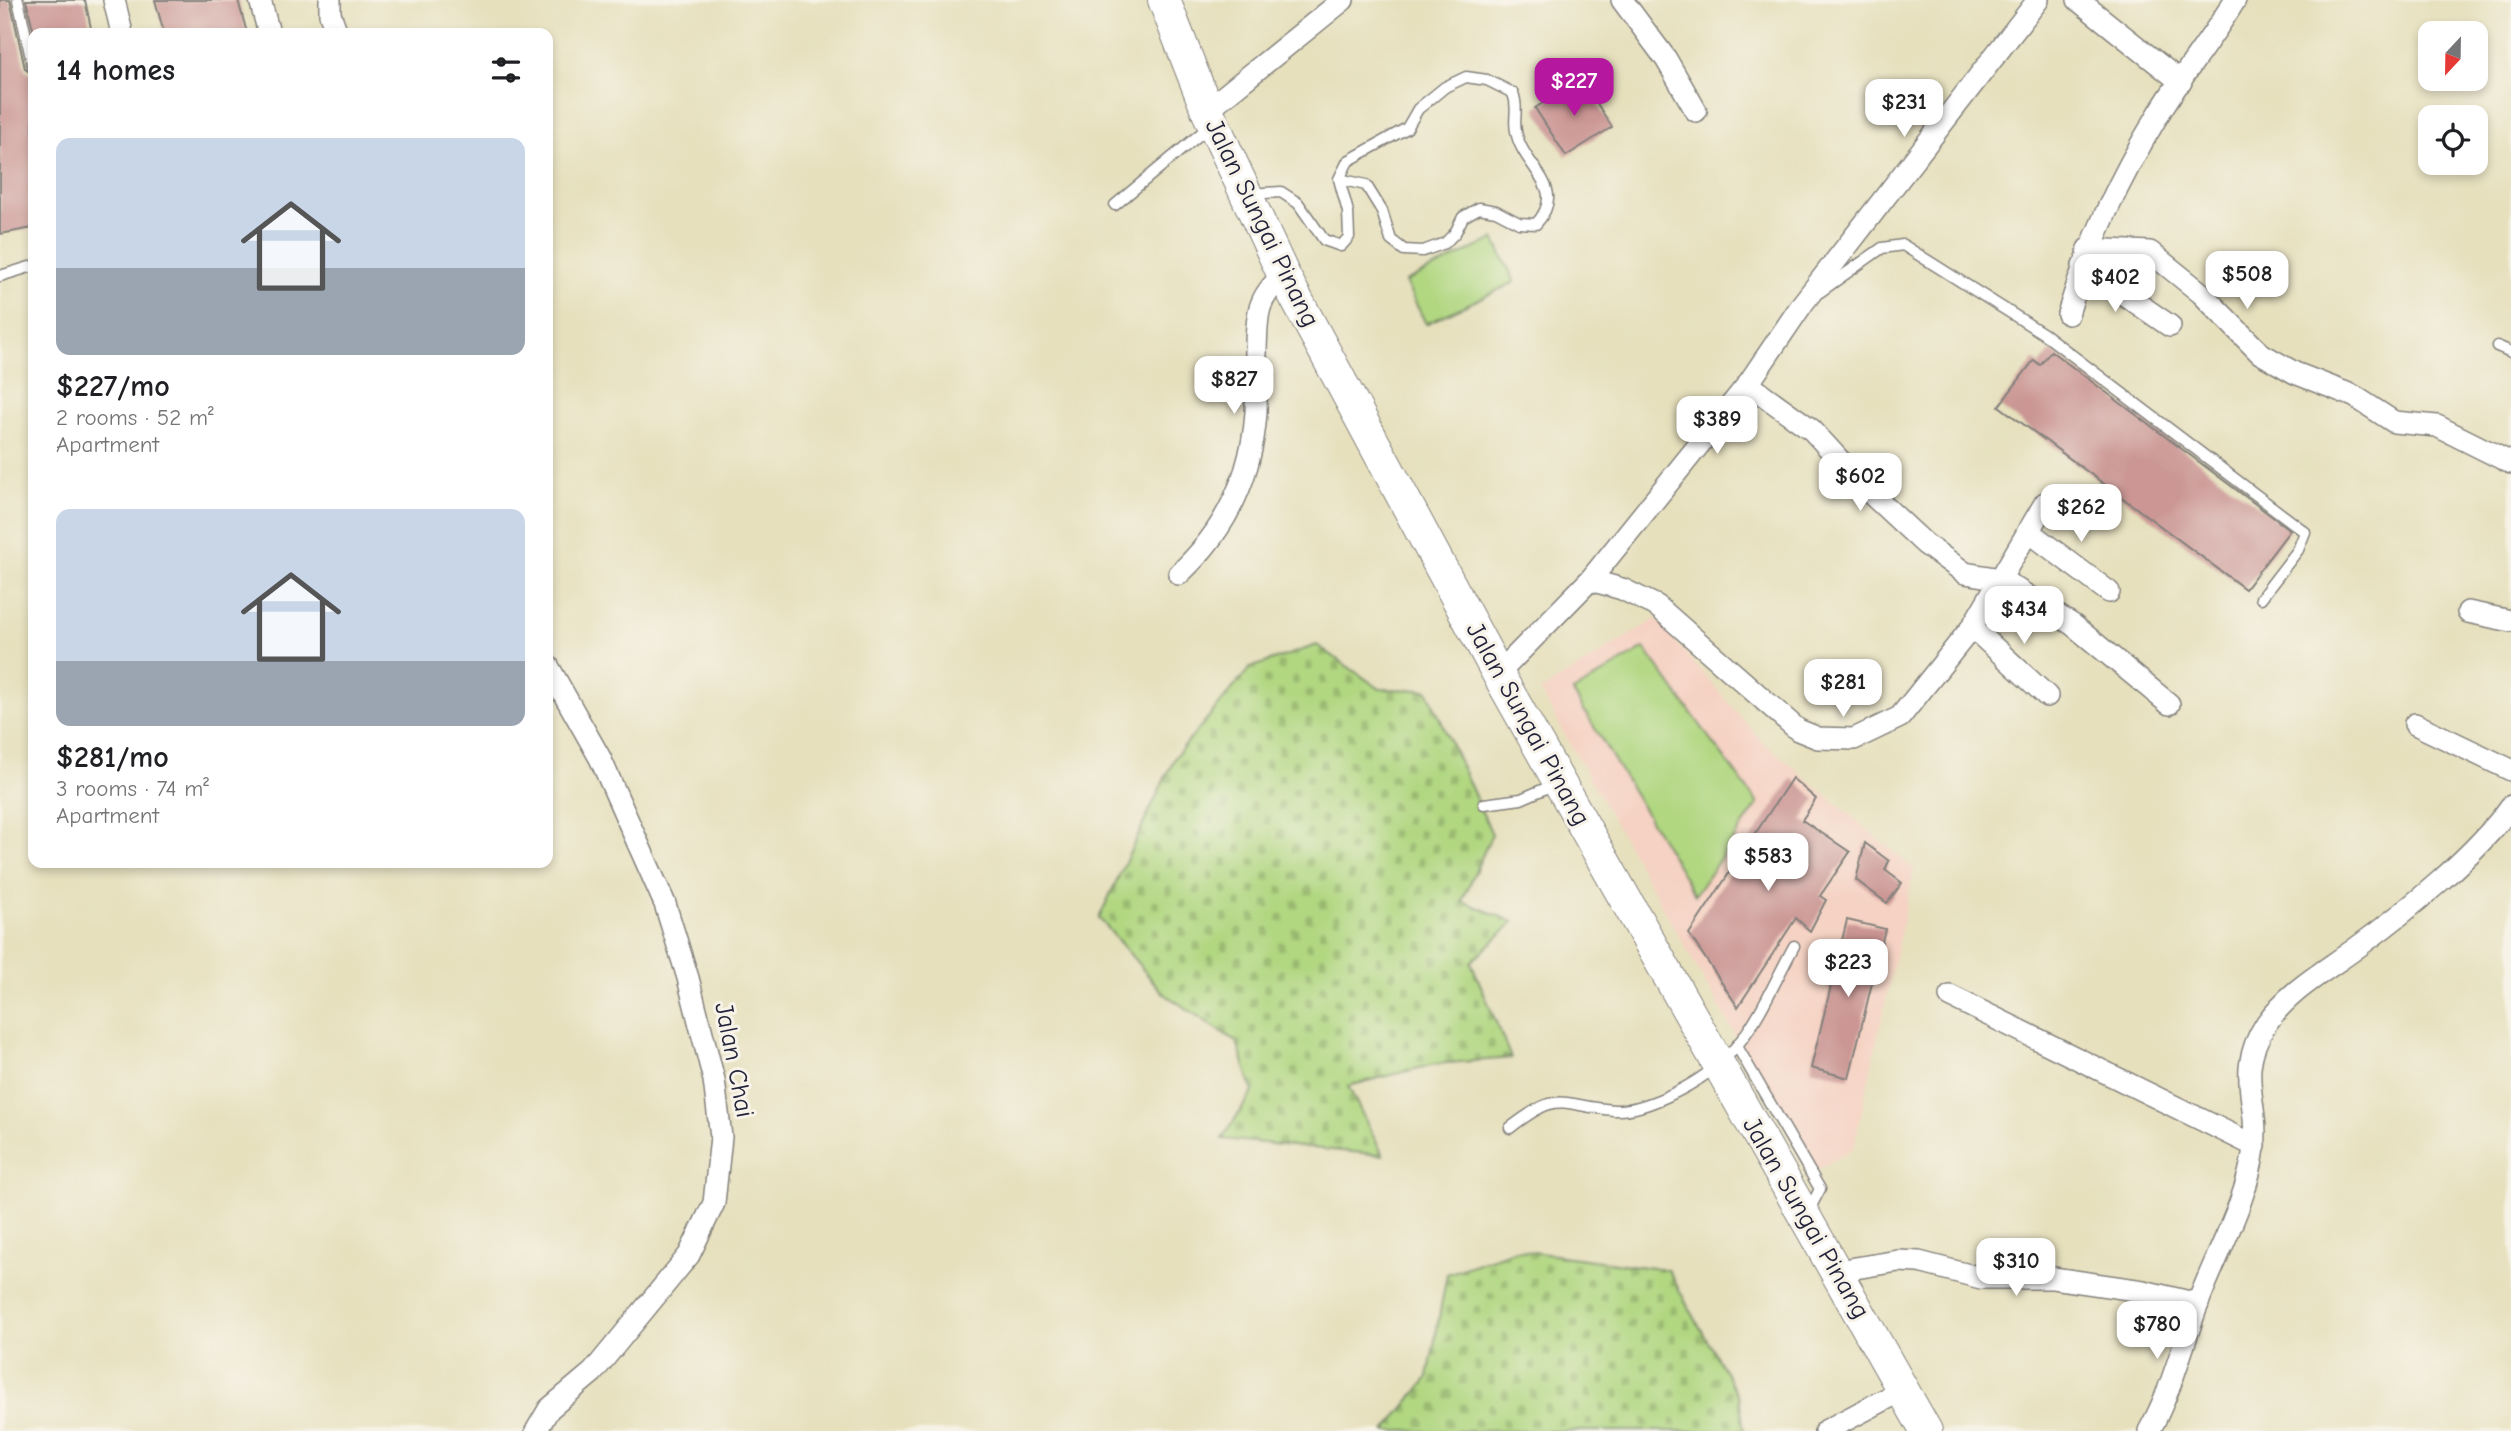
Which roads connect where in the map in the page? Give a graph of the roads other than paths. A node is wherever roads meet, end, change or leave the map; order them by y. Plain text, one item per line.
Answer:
1 (18, 0) edge
2 (114, 0) edge
3 (260, 0) edge
4 (330, 0) edge
5 (1164, 0) edge
6 (1343, 0) edge
7 (1622, 0) edge
8 (2038, 0) edge
9 (2078, 0) edge
10 (2235, 0) edge
11 (120, 28) edge
12 (268, 28) edge
13 (335, 28) edge
14 (28, 45) edge
15 (2181, 82) junction
16 (1696, 111) dead end
17 (1210, 116) junction
18 (1339, 179) junction
19 (1246, 194) junction
20 (1115, 205) dead end
21 (2085, 258) junction
22 (28, 268) edge
23 (1283, 274) junction
24 (0, 276) edge
25 (1803, 303) junction
26 (2068, 314) dead end
27 (2170, 326) dead end
28 (2497, 346) dead end
29 (2511, 352) edge
30 (1748, 384) junction
31 (2511, 463) edge
32 (2045, 503) dead end
33 (2028, 531) junction
34 (1179, 574) dead end
35 (2001, 579) junction
36 (1590, 580) junction
37 (2109, 592) dead end
38 (2261, 598) dead end
39 (2468, 612) dead end
40 (2511, 621) edge
41 (1972, 627) junction
42 (1498, 674) junction
43 (553, 675) edge
44 (2048, 696) dead end
45 (2169, 704) dead end
46 (2415, 724) dead end
47 (2511, 770) edge
48 (1561, 782) junction
49 (1485, 804) dead end
50 (2511, 806) edge
51 (1794, 946) dead end
52 (1950, 996) dead end
53 (1729, 1057) junction
54 (1510, 1128) dead end
55 (2255, 1146) junction
56 (1837, 1271) junction
57 (2197, 1304) junction
58 (1903, 1390) junction
59 (536, 1431) edge
60 (1825, 1431) edge
61 (1926, 1431) edge
62 (2149, 1431) edge

1 - 14 lane
2 - 11 street
3 - 12 street
4 - 13 street
5 - 17 main road, Jalan Sungai Pinang
6 - 17 street
7 - 16 street
8 - 25 street
9 - 15 street
10 - 15 street
15 - 21 street
17 - 19 main road, Jalan Sungai Pinang
17 - 20 lane
18 - 18 lane
18 - 19 lane
19 - 23 main road, Jalan Sungai Pinang
21 - 26 street
21 - 27 street
21 - 31 street
22 - 24 lane
23 - 34 street
23 - 42 main road, Jalan Sungai Pinang
25 - 30 street
25 - 38 lane
28 - 29 lane
30 - 35 street
30 - 36 street
32 - 33 street
33 - 35 street
33 - 37 street
35 - 41 street
35 - 45 street
36 - 41 street
36 - 42 street
39 - 40 street
41 - 44 street
42 - 48 main road, Jalan Sungai Pinang
43 - 59 street, Jalan Chai
46 - 47 street
48 - 49 lane
48 - 53 main road, Jalan Sungai Pinang
50 - 55 street
51 - 53 lane
52 - 55 street
53 - 54 lane
53 - 56 main road, Jalan Sungai Pinang
55 - 57 street
56 - 57 street
56 - 58 main road, Jalan Sungai Pinang
57 - 62 street
58 - 60 street
58 - 61 main road, Jalan Sungai Pinang

